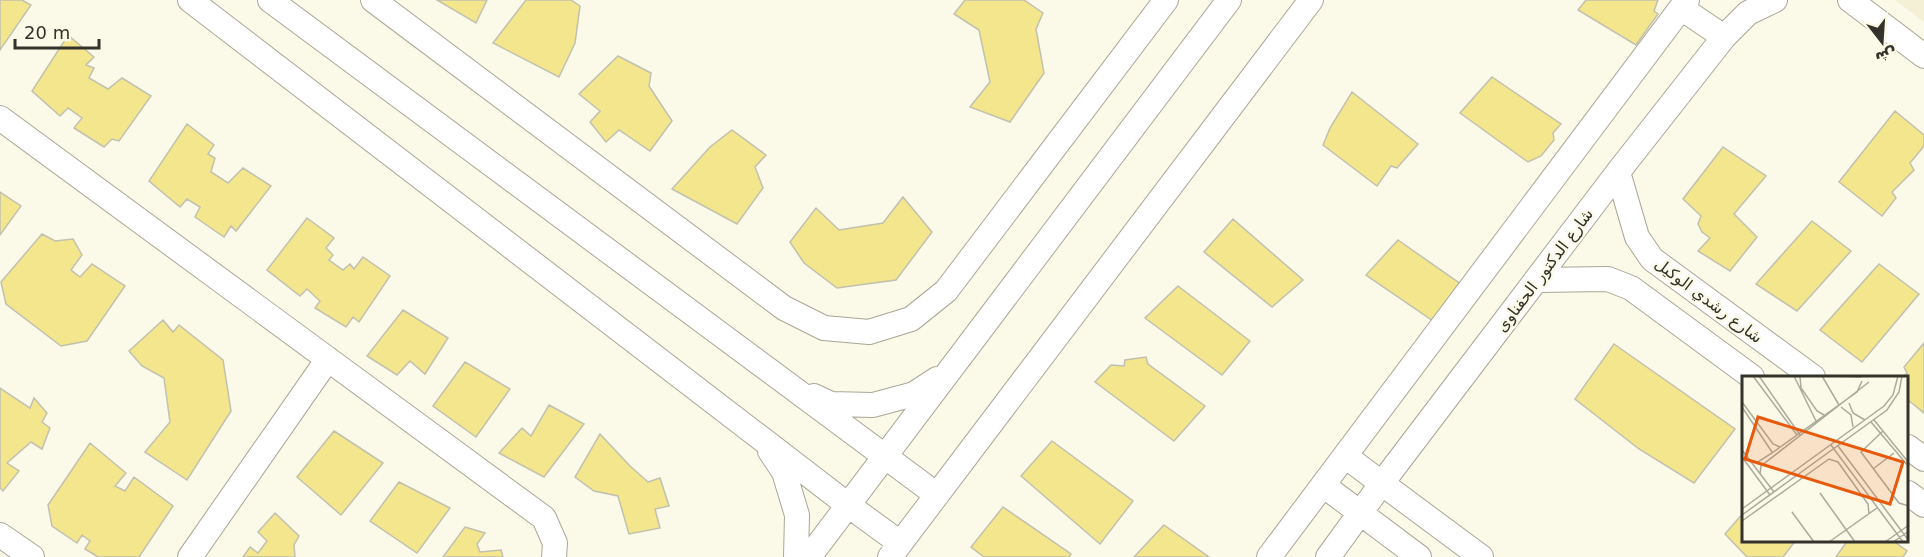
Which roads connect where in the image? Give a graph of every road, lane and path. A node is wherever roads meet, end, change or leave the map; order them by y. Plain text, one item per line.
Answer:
1 (190, 0) edge
2 (270, 0) edge
3 (373, 0) edge
4 (1166, 0) edge
5 (1229, 0) edge
6 (1311, 0) edge
7 (1775, 0) edge
8 (1850, 0) edge
9 (1684, 4) edge
10 (1724, 37) junction
11 (1924, 56) edge
12 (0, 118) edge
13 (1618, 172) junction
14 (1537, 280) junction
15 (328, 359) junction
16 (949, 371) junction
17 (1751, 376) edge
18 (1812, 376) edge
19 (792, 387) junction
20 (758, 435) junction
21 (1909, 448) edge
22 (885, 456) junction
23 (1345, 456) junction
24 (1924, 459) edge
25 (1382, 483) junction
26 (1323, 485) junction
27 (1909, 494) edge
28 (937, 495) junction
29 (848, 505) junction
30 (1924, 505) edge
31 (1360, 513) junction
32 (0, 535) edge
33 (895, 550) edge
34 (32, 557) edge
35 (190, 557) edge
36 (554, 557) edge
37 (796, 557) edge
38 (809, 557) edge
39 (1269, 557) edge
40 (1328, 557) edge
41 (1419, 557) edge
42 (1482, 557) edge

1 - 20 street
2 - 19 street
3 - 4 street
5 - 16 street
6 - 28 street
7 - 10 street, شارع الدكتور الحفناوى
8 - 11 street
9 - 10 street
9 - 23 street
10 - 13 street, شارع الدكتور الحفناوى
12 - 15 street
13 - 14 street, شارع الدكتور الحفناوى
13 - 18 street, شارع رشدي الوكيل
14 - 17 street
14 - 25 street, شارع الدكتور الحفناوى
15 - 35 street
15 - 36 street
16 - 19 street
16 - 22 street
19 - 22 street
20 - 29 street
20 - 37 street
21 - 24 street
22 - 28 street
22 - 29 street
23 - 25 street
23 - 26 street
25 - 31 street, شارع الدكتور الحفناوى
25 - 42 street
26 - 31 street
26 - 39 street
27 - 30 street
28 - 33 street
29 - 33 street
29 - 38 street
31 - 40 street, شارع الدكتور الحفناوى
31 - 41 street
32 - 34 street

